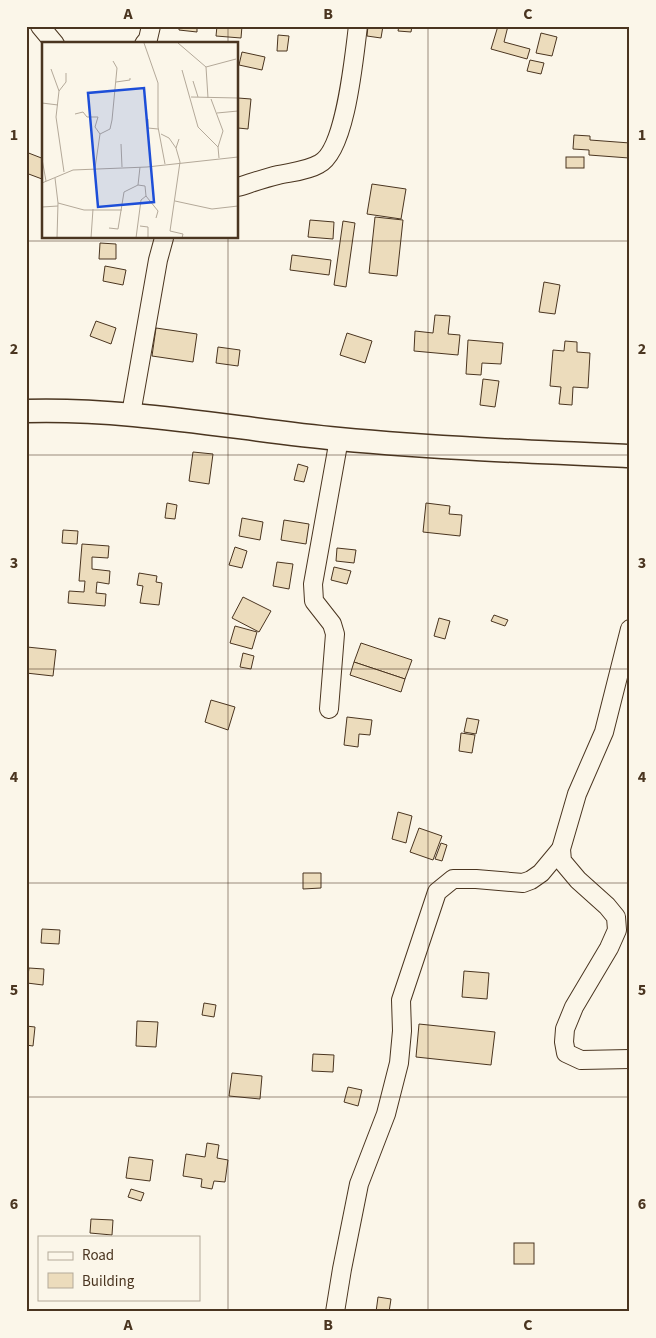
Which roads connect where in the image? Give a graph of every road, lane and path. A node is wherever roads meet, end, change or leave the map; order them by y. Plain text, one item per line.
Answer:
1 (40, 26) edge
2 (151, 26) edge
3 (358, 26) edge
4 (52, 42) edge
5 (146, 42) edge
6 (239, 187) edge
7 (164, 239) edge
8 (26, 411) edge
9 (131, 414) junction
10 (339, 439) junction
11 (630, 456) edge
12 (630, 629) edge
13 (329, 709) dead end
14 (561, 849) junction
15 (630, 1059) edge
16 (335, 1312) edge

1 - 4 street
2 - 5 street
3 - 6 street
7 - 9 street
8 - 9 main road
9 - 10 main road
10 - 11 main road
10 - 13 street
12 - 14 street
14 - 15 street
14 - 16 street

